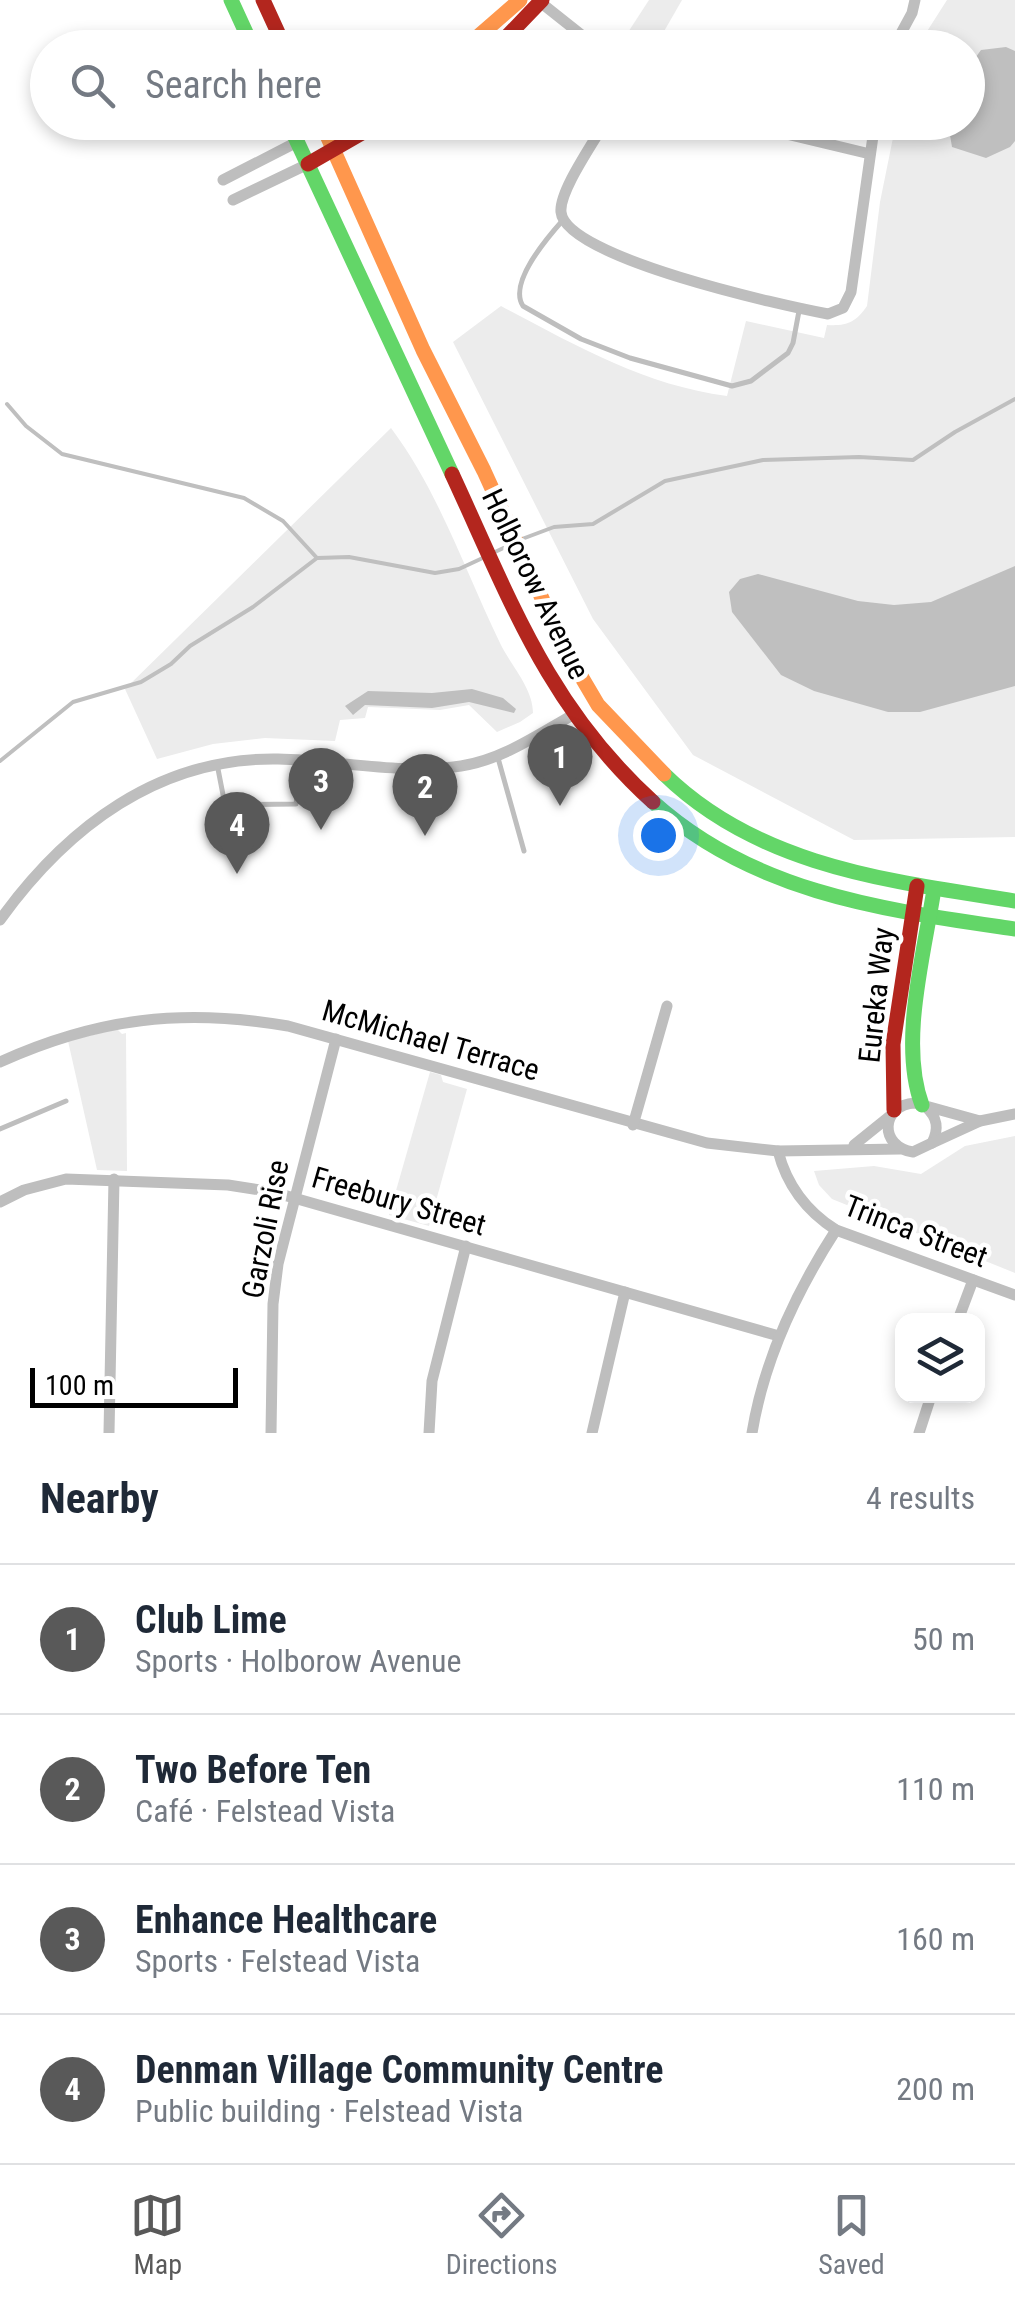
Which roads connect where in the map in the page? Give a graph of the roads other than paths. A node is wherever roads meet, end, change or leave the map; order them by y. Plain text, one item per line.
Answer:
1 (230, 0) edge
2 (263, 0) edge
3 (520, 0) edge
4 (914, 0) edge
5 (541, 1) edge
6 (244, 30) edge
7 (277, 30) edge
8 (486, 30) edge
9 (513, 30) edge
10 (576, 30) edge
11 (903, 30) edge
12 (300, 140) edge
13 (331, 140) edge
14 (351, 140) edge
15 (595, 140) edge
16 (807, 140) edge
17 (872, 140) edge
18 (297, 142) junction
19 (334, 150) junction
20 (870, 154) junction
21 (308, 164) junction
22 (223, 180) dead end
23 (233, 200) dead end
24 (563, 220) junction
25 (800, 308) junction
26 (596, 701) junction
27 (571, 716) junction
28 (497, 755) junction
29 (301, 760) junction
30 (217, 764) junction
31 (524, 851) dead end
32 (926, 887) junction
33 (1015, 901) edge
34 (922, 914) junction
35 (0, 920) edge
36 (1015, 930) edge
37 (667, 1006) dead end
38 (336, 1039) junction
39 (0, 1062) edge
40 (66, 1101) dead end
41 (924, 1106) junction
42 (892, 1112) junction
43 (1015, 1114) edge
44 (980, 1121) junction
45 (633, 1124) junction
46 (0, 1129) edge
47 (932, 1143) junction
48 (850, 1147) junction
49 (900, 1149) junction
50 (778, 1151) junction
51 (114, 1179) junction
52 (293, 1196) junction
53 (0, 1202) edge
54 (836, 1230) junction
55 (466, 1246) junction
56 (973, 1280) junction
57 (625, 1292) junction
58 (1015, 1295) edge
59 (961, 1313) edge
60 (779, 1336) junction
61 (929, 1403) edge
62 (109, 1433) edge
63 (270, 1433) edge
64 (429, 1433) edge
65 (592, 1433) edge
66 (752, 1433) edge
67 (921, 1433) edge

1 - 6 main road
2 - 7 main road
3 - 8 main road
4 - 11 street
5 - 9 main road
5 - 10 street
12 - 18 main road
13 - 19 main road, Holborow Avenue
14 - 19 main road
15 - 24 street
16 - 20 street
17 - 20 street
18 - 21 main road, Holborow Avenue
18 - 22 street
19 - 21 main road
19 - 26 main road, Holborow Avenue
20 - 25 street
21 - 23 street
21 - 27 main road, Holborow Avenue
24 - 25 street
24 - 25 lane
26 - 27 main road
26 - 32 main road, Holborow Avenue
27 - 28 street
27 - 34 main road, Holborow Avenue
28 - 29 street
28 - 31 lane
29 - 30 street
29 - 30 lane
30 - 35 street
32 - 33 main road, Holborow Avenue
32 - 34 main road, Eureka Way
34 - 36 main road, Holborow Avenue
34 - 41 main road, Eureka Way
34 - 42 main road, Eureka Way
37 - 45 street
38 - 39 street, McMichael Terrace
38 - 45 street, McMichael Terrace
38 - 52 street, Garzoli Rise
40 - 46 lane
41 - 42 street
41 - 44 street
41 - 47 street
42 - 48 street
42 - 49 street
43 - 44 street
44 - 47 street
45 - 50 street, McMichael Terrace
47 - 49 street
48 - 49 street, McMichael Terrace
48 - 50 street, McMichael Terrace
50 - 54 street, Trinca Street
51 - 52 street, Freebury Street
51 - 53 street, Freebury Street
51 - 62 street
52 - 55 street, Freebury Street
52 - 63 street, Garzoli Rise
54 - 56 street, Trinca Street
54 - 60 street
55 - 57 street, Freebury Street
55 - 64 street
56 - 58 street, Trinca Street
56 - 59 street
57 - 60 street, Freebury Street
57 - 65 street
60 - 66 street
61 - 67 street

